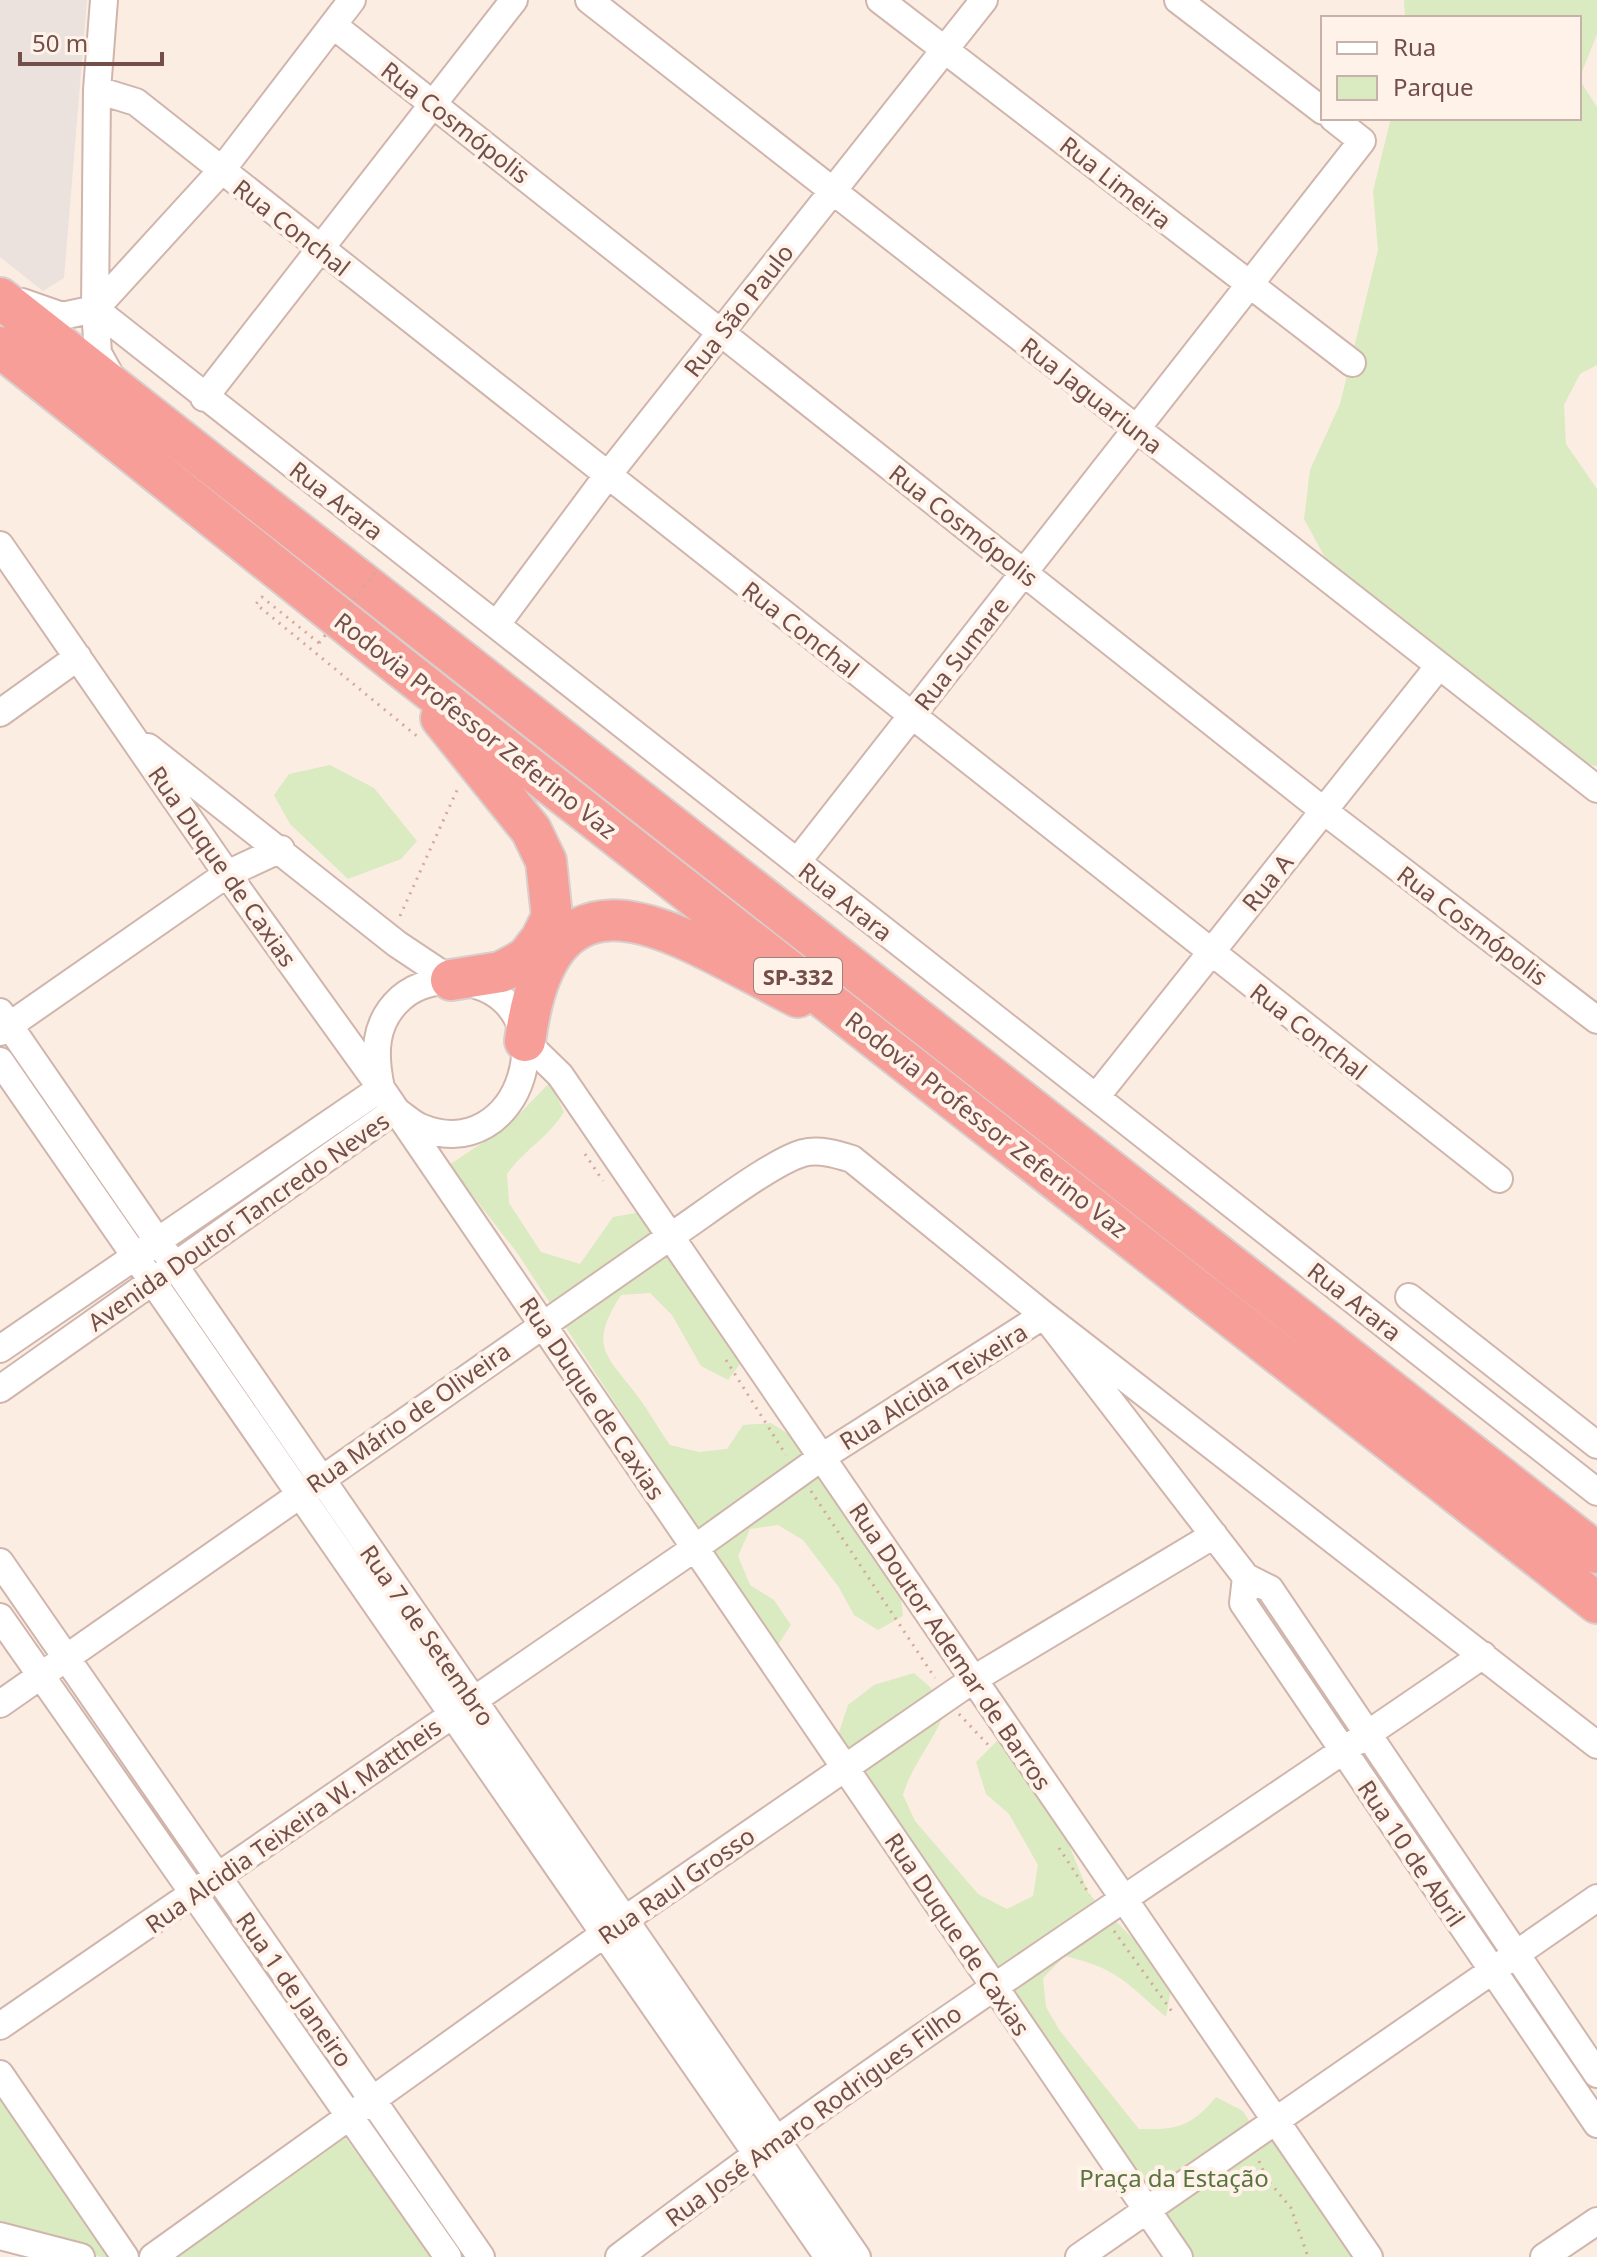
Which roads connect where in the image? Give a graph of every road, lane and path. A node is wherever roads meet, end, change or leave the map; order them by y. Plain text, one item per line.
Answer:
1 (104, 0) edge
2 (352, 0) edge
3 (514, 0) edge
4 (589, 0) edge
5 (880, 0) edge
6 (984, 0) edge
7 (1178, 0) edge
8 (333, 25) junction
9 (944, 50) junction
10 (97, 90) junction
11 (433, 104) junction
12 (1321, 109) edge
13 (1336, 120) edge
14 (221, 171) junction
15 (832, 191) junction
16 (320, 249) junction
17 (1250, 285) junction
18 (0, 295) edge
19 (95, 309) junction
20 (720, 332) junction
21 (0, 347) edge
22 (1352, 363) dead end
23 (119, 391) junction
24 (204, 398) junction
25 (1136, 429) junction
26 (607, 476) junction
27 (0, 545) edge
28 (378, 569) dead end
29 (1024, 572) junction
30 (497, 624) junction
31 (78, 657) junction
32 (398, 665) junction
33 (1438, 667) junction
34 (0, 713) edge
35 (911, 716) junction
36 (129, 732) junction
37 (422, 741) dead end
38 (458, 787) dead end
39 (1597, 789) edge
40 (1324, 811) junction
41 (281, 849) junction
42 (797, 862) junction
43 (227, 874) junction
44 (390, 938) junction
45 (1210, 953) junction
46 (451, 980) junction
47 (1597, 1020) edge
48 (3, 1023) edge
49 (525, 1041) junction
50 (882, 1041) junction
51 (0, 1061) edge
52 (1096, 1097) junction
53 (388, 1099) junction
54 (1499, 1179) dead end
55 (671, 1236) junction
56 (157, 1241) junction
57 (134, 1257) junction
58 (174, 1266) junction
59 (151, 1282) junction
60 (1409, 1297) dead end
61 (1044, 1315) junction
62 (542, 1323) junction
63 (0, 1349) edge
64 (0, 1389) edge
65 (1597, 1445) edge
66 (822, 1457) junction
67 (321, 1479) junction
68 (1597, 1492) edge
69 (299, 1495) junction
70 (1214, 1535) junction
71 (695, 1548) junction
72 (1597, 1553) edge
73 (0, 1562) edge
74 (1246, 1577) junction
75 (1597, 1603) edge
76 (0, 1617) edge
77 (1483, 1655) junction
78 (67, 1659) junction
79 (41, 1676) junction
80 (974, 1679) junction
81 (474, 1700) junction
82 (0, 1704) edge
83 (452, 1715) junction
84 (1368, 1735) junction
85 (1597, 1745) edge
86 (1343, 1751) junction
87 (845, 1768) junction
88 (218, 1877) junction
89 (193, 1894) junction
90 (1124, 1898) junction
91 (1597, 1898) edge
92 (614, 1927) junction
93 (1514, 1953) junction
94 (1490, 1970) junction
95 (994, 1986) junction
96 (0, 2026) edge
97 (0, 2074) edge
98 (1597, 2074) edge
99 (372, 2100) junction
100 (349, 2117) junction
101 (1275, 2120) junction
102 (1597, 2124) edge
103 (766, 2145) junction
104 (1147, 2210) junction
105 (1597, 2221) edge
106 (0, 2236) edge
107 (81, 2257) edge
108 (125, 2257) edge
109 (153, 2257) edge
110 (448, 2257) edge
111 (481, 2257) edge
112 (619, 2257) edge
113 (828, 2257) edge
114 (857, 2257) edge
115 (1079, 2257) edge
116 (1179, 2257) edge
117 (1369, 2257) edge
118 (1544, 2257) edge

1 - 10 street
2 - 8 street
3 - 11 street
4 - 15 street, Rua Jaguariuna
5 - 9 street, Rua Limeira
6 - 9 street, Rua São Paulo
7 - 12 street
8 - 11 street, Rua Cosmópolis
8 - 14 street
9 - 15 street, Rua São Paulo
9 - 17 street, Rua Limeira
10 - 14 street, Rua Conchal
10 - 19 street
11 - 16 street
11 - 20 street, Rua Cosmópolis
13 - 17 street, Rua Sumare
14 - 16 street, Rua Conchal
14 - 19 street
15 - 20 street, Rua São Paulo
15 - 25 street, Rua Jaguariuna
16 - 24 street
16 - 26 street, Rua Conchal
17 - 22 street, Rua Limeira
17 - 25 street, Rua Sumare
18 - 19 street
18 - 23 highway, Rodovia Professor Zeferino Vaz / SP-332
19 - 23 street
19 - 24 street, Rua Arara
20 - 26 street, Rua São Paulo
20 - 29 street, Rua Cosmópolis
21 - 32 highway, Rodovia Professor Zeferino Vaz / SP-332
23 - 72 highway, Rodovia Professor Zeferino Vaz / SP-332
24 - 30 street, Rua Arara
25 - 29 street, Rua Sumare
25 - 33 street, Rua Jaguariuna
26 - 30 street, Rua São Paulo
26 - 35 street, Rua Conchal
27 - 31 street, Rua Duque de Caxias
28 - 37 path, bridge
29 - 35 street, Rua Sumare
29 - 40 street, Rua Cosmópolis
30 - 42 street, Rua Arara
31 - 34 street
31 - 36 street, Rua Duque de Caxias
32 - 46 highway
32 - 50 highway, Rodovia Professor Zeferino Vaz / SP-332
33 - 39 street, Rua Jaguariuna
33 - 40 street, Rua A
35 - 42 street, Rua Sumare
35 - 45 street, Rua Conchal
36 - 41 street
36 - 43 street, Rua Duque de Caxias
38 - 44 path
40 - 45 street, Rua A
40 - 47 street, Rua Cosmópolis
41 - 43 street
41 - 44 street
42 - 52 street, Rua Arara
43 - 48 street
43 - 53 street, Rua Duque de Caxias
44 - 46 street
45 - 52 street, Rua A
45 - 54 street, Rua Conchal
46 - 49 street
46 - 53 street, Avenida Doutor Tancredo Neves
48 - 56 street, Rua 7 de Setembro
49 - 50 highway
49 - 53 street, Avenida Doutor Tancredo Neves
49 - 55 street, Rua Doutor Ademar de Barros
50 - 75 highway, Rodovia Professor Zeferino Vaz / SP-332
51 - 57 street, Rua 7 de Setembro
52 - 68 street, Rua Arara
53 - 56 street, Avenida Doutor Tancredo Neves
53 - 58 street, Avenida Doutor Tancredo Neves
53 - 62 street, Rua Duque de Caxias
55 - 61 street, Rua Mário de Oliveira
55 - 62 street, Rua Mário de Oliveira
55 - 66 street, Rua Doutor Ademar de Barros
56 - 57 street, Avenida Doutor Tancredo Neves
56 - 58 street, Rua 7 de Setembro
57 - 59 street, Rua 7 de Setembro
57 - 63 street, Avenida Doutor Tancredo Neves
58 - 59 street, Avenida Doutor Tancredo Neves
58 - 67 street, Rua 7 de Setembro
59 - 64 street, Avenida Doutor Tancredo Neves
59 - 69 street, Rua 7 de Setembro
60 - 65 street
61 - 66 street, Rua Alcidia Teixeira
61 - 70 street, Rua 10 de Abril
61 - 77 street
62 - 67 street, Rua Mário de Oliveira
62 - 71 street, Rua Duque de Caxias
66 - 71 street, Rua Alcidia Teixeira W. Mattheis
66 - 80 street, Rua Doutor Ademar de Barros
67 - 69 street, Rua Mário de Oliveira
67 - 81 street, Rua 7 de Setembro
69 - 78 street, Rua Mário de Oliveira
69 - 83 street, Rua 7 de Setembro
70 - 74 street, Rua 10 de Abril
70 - 80 street, Rua Raul Grosso
71 - 81 street, Rua Alcidia Teixeira W. Mattheis
71 - 87 street, Rua Duque de Caxias
73 - 78 street, Rua 1 de Janeiro
74 - 84 street, Rua 10 de Abril
74 - 86 street, Rua 10 de Abril
76 - 79 street, Rua 1 de Janeiro
77 - 84 street, Rua José Amaro Rodrigues Filho
77 - 85 street
78 - 79 street, Rua Mário de Oliveira
78 - 88 street, Rua 1 de Janeiro
79 - 82 street, Rua Mário de Oliveira
79 - 89 street, Rua 1 de Janeiro
80 - 87 street, Rua Raul Grosso
80 - 90 street, Rua Doutor Ademar de Barros
81 - 83 street, Rua Alcidia Teixeira W. Mattheis
81 - 92 street, Rua 7 de Setembro
83 - 88 street, Rua Alcidia Teixeira W. Mattheis
83 - 92 street, Rua 7 de Setembro
84 - 86 street, Rua José Amaro Rodrigues Filho
84 - 93 street, Rua 10 de Abril
86 - 90 street, Rua José Amaro Rodrigues Filho
86 - 94 street, Rua 10 de Abril
87 - 92 street, Rua Raul Grosso
87 - 95 street, Rua Duque de Caxias
88 - 89 street, Rua Alcidia Teixeira W. Mattheis
88 - 99 street, Rua 1 de Janeiro
89 - 96 street, Rua Alcidia Teixeira W. Mattheis
89 - 100 street, Rua 1 de Janeiro
90 - 95 street, Rua José Amaro Rodrigues Filho
90 - 101 street, Rua Doutor Ademar de Barros
91 - 93 street
92 - 99 street, Rua Raul Grosso
92 - 103 street, Rua 7 de Setembro
93 - 94 street
93 - 98 street, Rua 10 de Abril
94 - 101 street
94 - 102 street, Rua 10 de Abril
95 - 103 street, Rua José Amaro Rodrigues Filho
95 - 104 street, Rua Duque de Caxias
97 - 108 street
99 - 100 street, Rua Raul Grosso
99 - 111 street, Rua 1 de Janeiro
100 - 109 street, Rua Raul Grosso
100 - 110 street, Rua 1 de Janeiro
101 - 104 street
101 - 117 street, Rua Doutor Ademar de Barros
103 - 112 street, Rua José Amaro Rodrigues Filho
103 - 113 street, Rua 7 de Setembro
103 - 114 street, Rua 7 de Setembro
104 - 115 street
104 - 116 street, Rua Duque de Caxias
105 - 118 street
106 - 107 street

